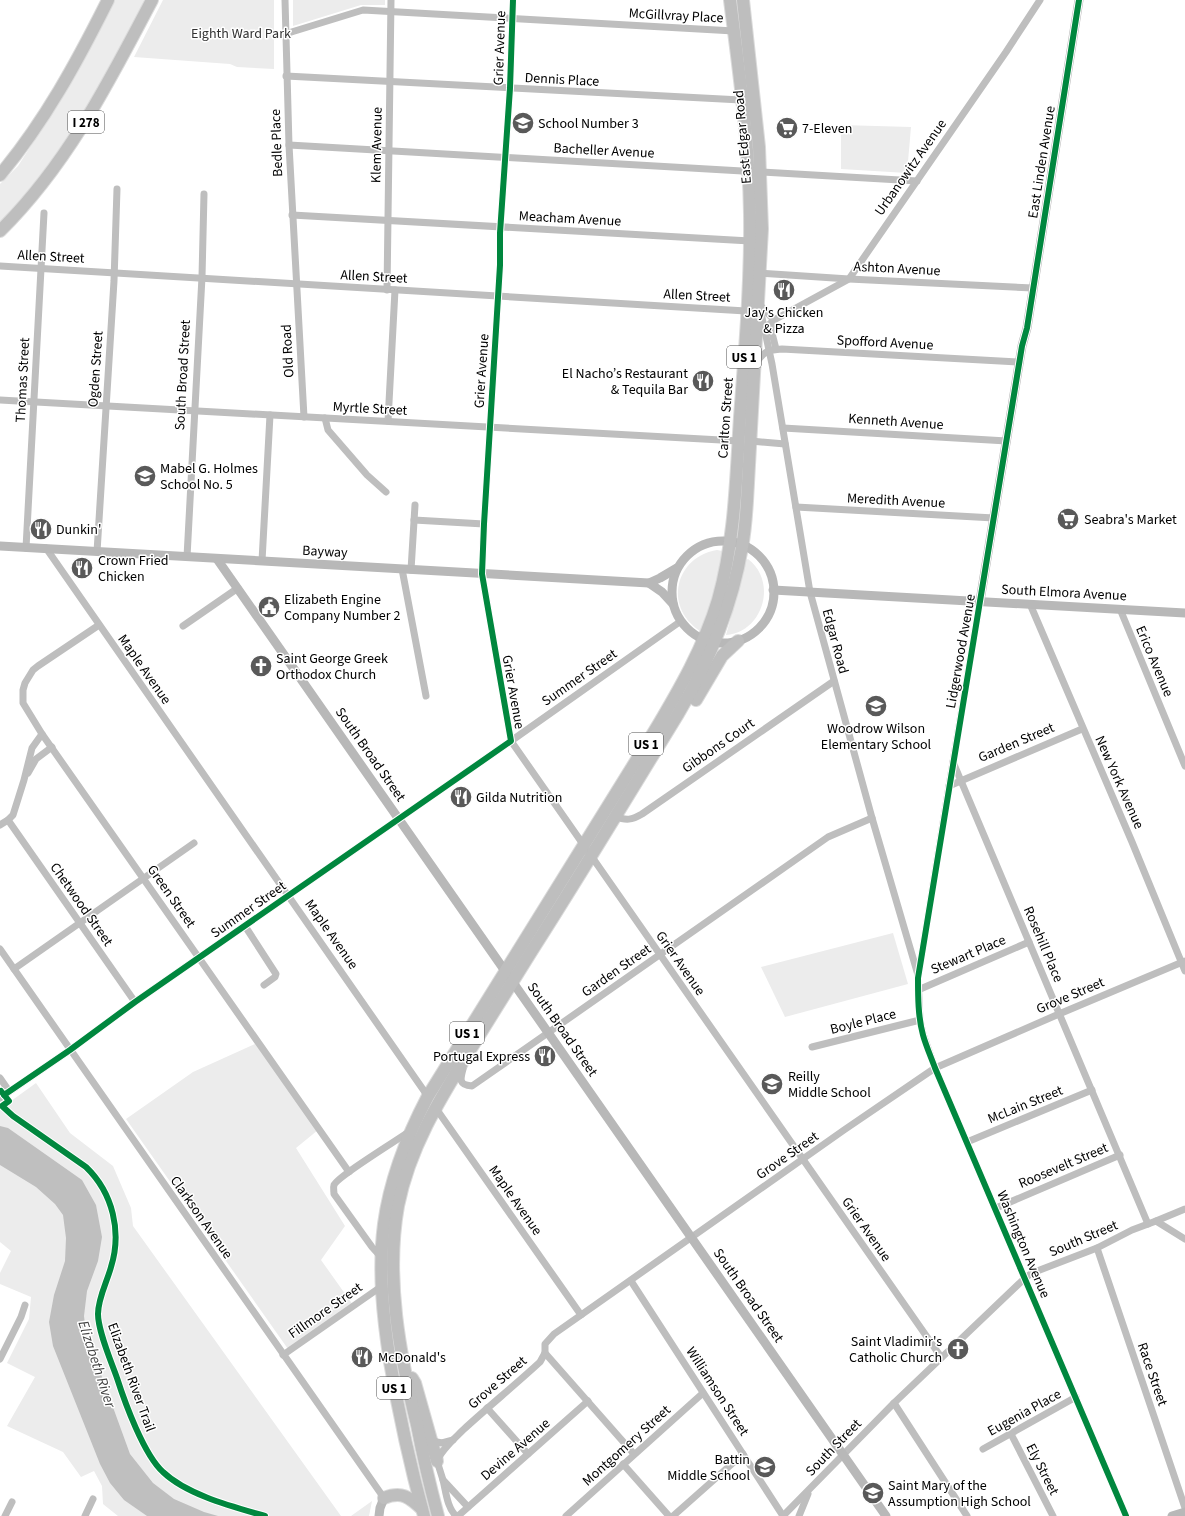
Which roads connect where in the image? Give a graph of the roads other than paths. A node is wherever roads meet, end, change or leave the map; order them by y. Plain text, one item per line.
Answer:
1 (108, 0) edge
2 (152, 0) edge
3 (285, 0) edge
4 (391, 0) edge
5 (513, 0) edge
6 (730, 0) edge
7 (744, 0) edge
8 (1040, 0) edge
9 (1079, 0) edge
10 (391, 11) junction
11 (512, 18) junction
12 (734, 31) junction
13 (285, 34) junction
14 (286, 76) junction
15 (390, 81) junction
16 (510, 88) junction
17 (741, 100) junction
18 (289, 145) junction
19 (389, 151) junction
20 (504, 158) junction
21 (748, 171) junction
22 (761, 172) junction
23 (0, 175) edge
24 (917, 181) junction
25 (117, 189) dead end
26 (204, 194) dead end
27 (44, 213) dead end
28 (292, 215) junction
29 (388, 221) junction
30 (500, 227) junction
31 (1, 230) edge
32 (750, 241) junction
33 (0, 266) edge
34 (41, 268) junction
35 (114, 272) junction
36 (760, 273) junction
37 (202, 277) junction
38 (849, 279) junction
39 (296, 284) junction
40 (1033, 288) junction
41 (391, 290) junction
42 (498, 296) junction
43 (758, 304) junction
44 (746, 311) junction
45 (774, 320) junction
46 (1027, 328) joint
47 (761, 333) junction
48 (773, 350) junction
49 (1020, 362) junction
50 (755, 364) junction
51 (0, 400) edge
52 (33, 402) junction
53 (106, 406) junction
54 (194, 411) junction
55 (270, 415) junction
56 (304, 417) junction
57 (325, 418) junction
58 (388, 421) junction
59 (490, 427) junction
60 (783, 428) junction
61 (745, 441) junction
62 (1007, 441) junction
63 (785, 444) junction
64 (386, 492) dead end
65 (415, 505) dead end
66 (796, 507) junction
67 (994, 518) junction
68 (414, 520) junction
69 (484, 524) junction
70 (737, 544) junction
71 (0, 546) edge
72 (26, 548) junction
73 (46, 548) junction
74 (97, 552) junction
75 (186, 557) junction
76 (217, 559) junction
77 (262, 561) junction
78 (677, 568) junction
79 (402, 569) junction
80 (411, 570) junction
81 (482, 574) junction
82 (649, 583) junction
83 (238, 588) junction
84 (773, 590) junction
85 (810, 592) junction
86 (980, 601) junction
87 (1030, 604) junction
88 (674, 606) junction
89 (1120, 610) junction
90 (1185, 613) edge
91 (681, 621) junction
92 (99, 626) junction
93 (183, 626) dead end
94 (709, 641) junction
95 (738, 641) junction
96 (834, 681) junction
97 (426, 696) dead end
98 (678, 714) junction
99 (1082, 729) junction
100 (42, 734) junction
101 (511, 742) junction
102 (52, 747) junction
103 (953, 762) junction
104 (1185, 766) edge
105 (24, 780) junction
106 (960, 780) junction
107 (949, 786) junction
108 (615, 816) junction
109 (399, 818) junction
110 (872, 818) junction
111 (8, 820) junction
112 (0, 825) edge
113 (194, 843) dead end
114 (583, 845) junction
115 (590, 856) junction
116 (143, 877) junction
117 (289, 895) junction
118 (79, 923) junction
119 (245, 926) junction
120 (1029, 942) junction
121 (0, 949) edge
122 (660, 956) junction
123 (200, 958) junction
124 (1183, 962) edge
125 (14, 969) junction
126 (1185, 971) edge
127 (509, 975) junction
128 (918, 978) junction
129 (264, 985) dead end
130 (918, 990) junction
131 (135, 1002) junction
132 (1059, 1014) junction
133 (920, 1020) junction
134 (549, 1032) junction
135 (812, 1047) dead end
136 (70, 1050) junction
137 (468, 1053) junction
138 (935, 1068) junction
139 (0, 1078) edge
140 (1092, 1090) junction
141 (9, 1091) junction
142 (428, 1096) junction
143 (0, 1098) edge
144 (436, 1107) junction
145 (411, 1131) junction
146 (967, 1142) junction
147 (1120, 1155) junction
148 (803, 1160) junction
149 (349, 1172) junction
150 (996, 1208) junction
151 (1185, 1209) edge
152 (1156, 1221) junction
153 (1148, 1224) junction
154 (692, 1238) junction
155 (1185, 1239) edge
156 (1097, 1248) junction
157 (381, 1257) junction
158 (1025, 1278) junction
159 (631, 1281) junction
160 (382, 1286) junction
161 (25, 1305) dead end
162 (581, 1315) junction
163 (545, 1353) junction
164 (283, 1355) junction
165 (0, 1358) edge
166 (941, 1358) junction
167 (403, 1363) junction
168 (704, 1393) junction
169 (1076, 1397) junction
170 (588, 1401) junction
171 (894, 1403) junction
172 (487, 1408) junction
173 (1011, 1434) junction
174 (453, 1440) junction
175 (432, 1442) junction
176 (984, 1448) dead end
177 (528, 1454) junction
178 (634, 1454) junction
179 (742, 1454) junction
180 (843, 1454) junction
181 (437, 1460) junction
182 (623, 1464) junction
183 (443, 1480) junction
184 (810, 1490) junction
185 (93, 1498) dead end
186 (384, 1498) junction
187 (12, 1502) dead end
188 (468, 1507) junction
189 (1185, 1508) edge
190 (1185, 1512) edge
191 (423, 1513) edge
192 (5, 1516) edge
193 (85, 1516) edge
194 (379, 1516) edge
195 (438, 1516) edge
196 (457, 1516) edge
197 (566, 1516) edge
198 (669, 1516) edge
199 (673, 1516) edge
200 (783, 1516) edge
201 (799, 1516) edge
202 (886, 1516) edge
203 (967, 1516) edge
204 (1053, 1516) edge
205 (1126, 1516) edge
206 (1172, 1516) edge

1 - 23 highway, I 278
2 - 31 highway, I 278
3 - 13 street, Bedle Place
4 - 10 street, Klem Avenue
5 - 11 street, Grier Avenue
6 - 12 highway, East Edgar Road / US 1
7 - 22 highway, East Edgar Road / US 1
8 - 24 street, Urbanowitz Avenue
9 - 40 street, East Linden Avenue
10 - 11 street, McGillvray Place
10 - 13 street, McGillvray Place
10 - 15 street, Klem Avenue
11 - 12 street, McGillvray Place
11 - 16 street, Grier Avenue
12 - 17 highway, East Edgar Road / US 1
13 - 14 street, Bedle Place
14 - 15 street, Dennis Place
14 - 18 street, Bedle Place
15 - 16 street, Dennis Place
15 - 19 street, Klem Avenue
16 - 17 street, Dennis Place
16 - 20 street, Grier Avenue
17 - 21 highway, East Edgar Road / US 1
18 - 19 street, Bacheller Avenue
18 - 28 street, Bedle Place
19 - 20 street, Bacheller Avenue
19 - 29 street, Klem Avenue
20 - 21 street, Bacheller Avenue
20 - 30 street, Grier Avenue
21 - 22 street, Bacheller Avenue
21 - 32 highway, Carlton Street / US 1
22 - 24 street, Bacheller Avenue
22 - 36 highway, East Edgar Road / US 1
24 - 38 street, Urbanowitz Avenue
25 - 35 street, Ogden Street
26 - 37 street, South Broad Street
27 - 34 street, Thomas Street
28 - 29 street, Meacham Avenue
28 - 39 street, Bedle Place
29 - 30 street, Meacham Avenue
29 - 41 street, Klem Avenue
30 - 32 street, Meacham Avenue
30 - 42 street, Grier Avenue
32 - 44 highway, Carlton Street / US 1
33 - 34 street, Allen Street
34 - 35 street, Allen Street
34 - 52 street, Thomas Street
35 - 37 street, Allen Street
35 - 53 street, Ogden Street
36 - 38 street, Ashton Avenue
36 - 43 highway, US 1
37 - 39 street, Allen Street
37 - 54 street, South Broad Street
38 - 40 street, Ashton Avenue
38 - 45 street, Urbanowitz Avenue
39 - 41 street, Allen Street
39 - 56 street, Old Road
40 - 46 street, East Linden Avenue
41 - 42 street, Allen Street
41 - 58 street, Klem Avenue
42 - 44 street, Allen Street
42 - 59 street, Grier Avenue
43 - 45 street
43 - 47 highway, US 1
44 - 61 highway, Carlton Street / US 1
45 - 47 street, Urbanowitz Avenue
45 - 48 street
46 - 49 street, Lidgerwood Avenue
47 - 48 street, Edgar Road
47 - 50 highway, US 1
48 - 49 street, Spofford Avenue
48 - 50 street
48 - 60 street, Edgar Road
49 - 62 street, Lidgerwood Avenue
50 - 61 highway, US 1
51 - 52 street, Myrtle Street
52 - 53 street, Myrtle Street
52 - 72 street, Thomas Street
53 - 54 street, Myrtle Street
53 - 74 street, Ogden Street
54 - 55 street, Myrtle Street
54 - 75 street, South Broad Street
55 - 56 street, Myrtle Street
55 - 77 street
56 - 57 street, Myrtle Street
57 - 58 street, Myrtle Street
57 - 64 street
58 - 59 street, Myrtle Street
59 - 61 street, Myrtle Street
59 - 69 street, Grier Avenue
60 - 62 street, Kenneth Avenue
60 - 63 street, Edgar Road
61 - 63 street, Myrtle Street
61 - 70 highway, Carlton Street / US 1
62 - 67 street, Lidgerwood Avenue
63 - 66 street, Edgar Road
65 - 68 street
66 - 67 street, Meredith Avenue
66 - 85 street, Edgar Road
67 - 86 street, Lidgerwood Avenue
68 - 69 street
68 - 80 street
69 - 81 street, Grier Avenue
70 - 78 street
70 - 84 street
70 - 94 highway, Carlton Street / US 1
71 - 72 street, Bayway
72 - 73 street, Bayway
73 - 74 street, Bayway
73 - 92 street, Maple Avenue
74 - 75 street, Bayway
75 - 76 street, Bayway
76 - 77 street, Bayway
76 - 83 street, South Broad Street
77 - 79 street, Bayway
78 - 82 street, Bayway
78 - 88 street
79 - 80 street, Bayway
79 - 97 street
80 - 81 street, Bayway
81 - 82 street, Bayway
81 - 101 street, Grier Avenue
82 - 88 street
83 - 93 street
83 - 109 street, South Broad Street
84 - 85 street, South Elmora Avenue
84 - 95 street
85 - 86 street, South Elmora Avenue
85 - 96 street, Edgar Road
86 - 87 street, South Elmora Avenue
86 - 103 street, Lidgerwood Avenue
87 - 89 street, South Elmora Avenue
87 - 99 street, New York Avenue
88 - 91 street
89 - 90 street, South Elmora Avenue
89 - 104 street, Erico Avenue
91 - 94 street
91 - 101 street, Summer Street
92 - 100 street, Green Street
92 - 117 street, Maple Avenue
94 - 95 street
94 - 98 highway, US 1
94 - 114 highway, US 1
95 - 98 highway
96 - 108 street, Gibbons Court
96 - 110 street, Edgar Road
98 - 108 highway, US 1
99 - 106 street, Garden Street
99 - 124 street, New York Avenue
100 - 102 street, Green Street
100 - 105 street
101 - 109 street, Summer Street
101 - 114 street, Grier Avenue
102 - 105 street
102 - 116 street, Green Street
103 - 106 street, Rosehill Place
103 - 107 street, Lidgerwood Avenue
105 - 111 street
106 - 107 street, Garden Street
106 - 120 street, Rosehill Place
107 - 128 street, Lidgerwood Avenue
108 - 115 highway, US 1
109 - 117 street, Summer Street
109 - 127 street, South Broad Street
110 - 122 street, Garden Street
110 - 128 street, Edgar Road
111 - 112 street
111 - 118 street, Chetwood Street
113 - 116 street
114 - 115 street, Grier Avenue
114 - 127 highway, US 1
115 - 122 street, Grier Avenue
115 - 127 highway, US 1
116 - 118 street
116 - 123 street, Green Street
117 - 119 street, Summer Street
117 - 142 street, Maple Avenue
118 - 125 street
118 - 131 street, Chetwood Street
119 - 123 street, Summer Street
119 - 129 street
120 - 130 street, Stewart Place
120 - 132 street, Rosehill Place
121 - 125 street, Clarkson Avenue
122 - 134 street, Garden Street
122 - 148 street, Grier Avenue
123 - 131 street, Summer Street
123 - 149 street, Green Street
124 - 126 street, New York Avenue
124 - 132 street, Grove Street
125 - 136 street, Clarkson Avenue
127 - 134 street, South Broad Street
127 - 137 highway, US 1
127 - 142 highway, US 1
128 - 130 street, Washington Avenue
130 - 133 street, Washington Avenue
131 - 136 street, Summer Street
132 - 138 street, Grove Street
132 - 140 street, Rosehill Place
133 - 135 street, Boyle Place
133 - 138 street, Washington Avenue
134 - 137 street, Garden Street
134 - 154 street, South Broad Street
136 - 141 street, Summer Street
136 - 164 street, Clarkson Avenue
137 - 144 highway, US 1
138 - 146 street, Washington Avenue
138 - 148 street, Grove Street
139 - 141 street
140 - 146 street, McLain Street
140 - 147 street, Rosehill Place
141 - 143 street, Summer Street
142 - 144 street, Maple Avenue
142 - 145 highway, US 1
144 - 162 street, Maple Avenue
144 - 167 highway, US 1
145 - 149 street
145 - 157 highway, US 1
146 - 150 street, Washington Avenue
147 - 150 street, Roosevelt Street
147 - 153 street, Rosehill Place
148 - 154 street, Grove Street
148 - 166 street, Grier Avenue
149 - 157 street
150 - 158 street, Washington Avenue
151 - 152 street, South Street
152 - 153 street, South Street
152 - 155 street
153 - 156 street, South Street
154 - 159 street, Grove Street
154 - 180 street, South Broad Street
156 - 158 street, South Street
156 - 189 street, Race Street
157 - 160 highway, US 1
158 - 166 street, South Street
158 - 169 street, Washington Avenue
159 - 162 street, Grove Street
159 - 168 street, Williamson Street
160 - 164 street, Fillmore Street
160 - 191 highway, US 1
161 - 165 street
162 - 163 street, Grove Street
163 - 170 street
163 - 172 street, Grove Street
164 - 186 street, Clarkson Avenue
166 - 171 street, South Street
167 - 175 highway
167 - 195 highway, US 1
168 - 178 street, Montgomery Street
168 - 179 street, Williamson Street
169 - 173 street, Eugenia Place
169 - 205 street, Washington Avenue
170 - 177 street, Devine Avenue
170 - 178 street
171 - 180 street, South Street
171 - 203 street
172 - 174 street, Grove Street
172 - 177 street
173 - 176 street, Eugenia Place
173 - 204 street, Ely Street
174 - 175 street
174 - 181 street, Grove Street
175 - 181 highway
177 - 188 street, Devine Avenue
178 - 182 street, Montgomery Street
179 - 199 street
179 - 200 street, Williamson Street
180 - 184 street, South Street
180 - 202 street, South Broad Street
181 - 183 street
182 - 197 street, Montgomery Street
182 - 198 street
183 - 188 street
183 - 196 street
184 - 200 street, South Street
184 - 201 street, South Street
185 - 193 street
186 - 191 highway
186 - 194 street
187 - 192 street
188 - 196 street, Devine Avenue
190 - 206 street

